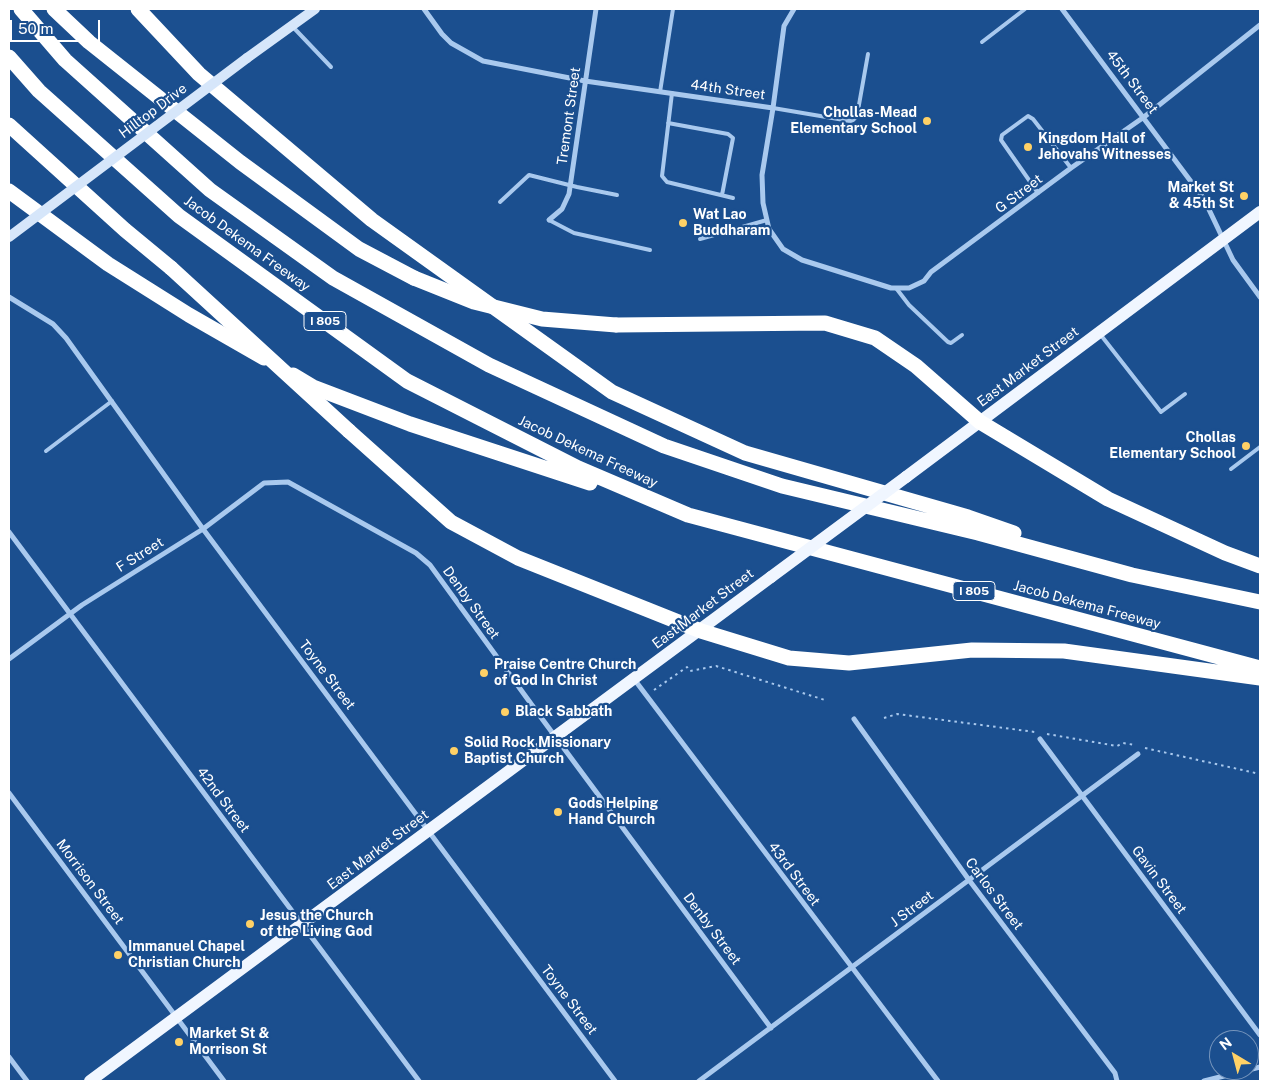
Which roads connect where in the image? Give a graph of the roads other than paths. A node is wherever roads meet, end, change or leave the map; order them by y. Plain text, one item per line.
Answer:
1 (21, 9) edge
2 (54, 9) edge
3 (138, 9) edge
4 (144, 9) edge
5 (315, 9) edge
6 (424, 9) edge
7 (596, 9) edge
8 (673, 9) edge
9 (794, 9) edge
10 (1025, 9) edge
11 (1062, 9) edge
12 (152, 24) junction
13 (1260, 25) edge
14 (292, 26) junction
15 (982, 42) dead end
16 (868, 54) dead end
17 (9, 57) edge
18 (331, 67) dead end
19 (585, 81) junction
20 (660, 92) junction
21 (672, 93) junction
22 (773, 108) junction
23 (1144, 117) junction
24 (668, 123) junction
25 (9, 125) edge
26 (1072, 168) junction
27 (570, 185) junction
28 (9, 191) edge
29 (1038, 193) junction
30 (617, 195) dead end
31 (722, 195) junction
32 (733, 198) dead end
33 (500, 202) dead end
34 (1260, 212) edge
35 (550, 220) joint
36 (767, 220) junction
37 (9, 237) edge
38 (700, 239) dead end
39 (1223, 239) junction
40 (650, 250) dead end
41 (896, 288) junction
42 (909, 288) joint
43 (9, 297) edge
44 (1260, 297) edge
45 (1099, 332) junction
46 (962, 335) dead end
47 (1185, 394) dead end
48 (112, 401) junction
49 (980, 422) junction
50 (1260, 447) edge
51 (46, 451) dead end
52 (1231, 469) dead end
53 (288, 482) joint
54 (688, 515) junction
55 (203, 529) junction
56 (9, 532) edge
57 (1260, 566) edge
58 (1132, 575) junction
59 (1260, 602) edge
60 (69, 614) junction
61 (700, 630) junction
62 (9, 659) edge
63 (1260, 668) edge
64 (1260, 678) edge
65 (634, 679) junction
66 (854, 719) dead end
67 (556, 738) junction
68 (1040, 739) dead end
69 (1138, 754) dead end
70 (9, 793) edge
71 (1082, 795) junction
72 (429, 831) junction
73 (969, 880) junction
74 (303, 925) junction
75 (851, 968) junction
76 (176, 1018) junction
77 (771, 1028) junction
78 (1260, 1035) edge
79 (9, 1057) edge
80 (1260, 1067) edge
81 (27, 1081) edge
82 (90, 1081) edge
83 (224, 1081) edge
84 (419, 1081) edge
85 (614, 1081) edge
86 (699, 1081) edge
87 (938, 1081) edge
88 (1117, 1081) edge
89 (1204, 1081) edge

1 - 58 highway, Jacob Dekema Freeway
2 - 49 highway, bridge
3 - 12 highway
4 - 12 highway
5 - 14 street, Hilltop Drive
6 - 19 street, 44th Street
7 - 19 street, Tremont Street
8 - 20 lane
9 - 22 street
10 - 15 lane
11 - 23 street, 45th Street
12 - 58 highway
13 - 23 street, G Street
14 - 18 lane
14 - 37 street, Hilltop Drive, bridge
16 - 22 lane
17 - 54 highway, Jacob Dekema Freeway / I 805
19 - 20 street, 44th Street
19 - 27 street, Tremont Street
20 - 21 street, 44th Street
21 - 22 street, 44th Street
21 - 24 lane
22 - 36 street, 44th Street
23 - 26 street, G Street
23 - 39 street, 45th Street
24 - 31 lane
24 - 31 lane
25 - 61 highway, bridge
26 - 29 street, G Street
26 - 29 lane
27 - 30 lane
27 - 33 lane
27 - 35 street, Tremont Street
28 - 54 highway
29 - 42 street, G Street
31 - 32 lane
34 - 39 main road, East Market Street
35 - 40 lane
36 - 38 lane
36 - 41 street, 44th Street
39 - 44 street, 45th Street
39 - 45 main road, East Market Street
41 - 42 street, 44th Street
41 - 46 lane
43 - 48 street, Toyne Street
45 - 47 lane
45 - 49 main road, East Market Street
48 - 51 lane
48 - 55 street, Toyne Street
49 - 57 highway
49 - 61 main road, East Market Street, bridge
50 - 52 lane
53 - 55 street, F Street
53 - 67 street, Denby Street
54 - 63 highway, Jacob Dekema Freeway / I 805
55 - 60 street, F Street
55 - 72 street, Toyne Street
56 - 60 street, 42nd Street
58 - 59 highway, Jacob Dekema Freeway
60 - 62 street, F Street
60 - 74 street, 42nd Street
61 - 64 highway
61 - 65 main road, East Market Street
65 - 67 main road, East Market Street
65 - 75 street, 43rd Street
66 - 73 street, Carlos Street
67 - 72 main road, East Market Street
67 - 77 street, Denby Street
68 - 71 street, Gavin Street
69 - 71 street, J Street
70 - 76 street, Morrison Street
71 - 73 street, J Street
71 - 78 street, Gavin Street
72 - 74 main road, East Market Street
72 - 85 street, Toyne Street
73 - 75 street, J Street
73 - 88 street, Carlos Street
74 - 76 main road, East Market Street
74 - 84 street, 42nd Street
75 - 77 street, J Street
75 - 87 street, 43rd Street
76 - 82 main road, East Market Street
76 - 83 street, Morrison Street
77 - 86 street, J Street
79 - 81 street
80 - 89 street

